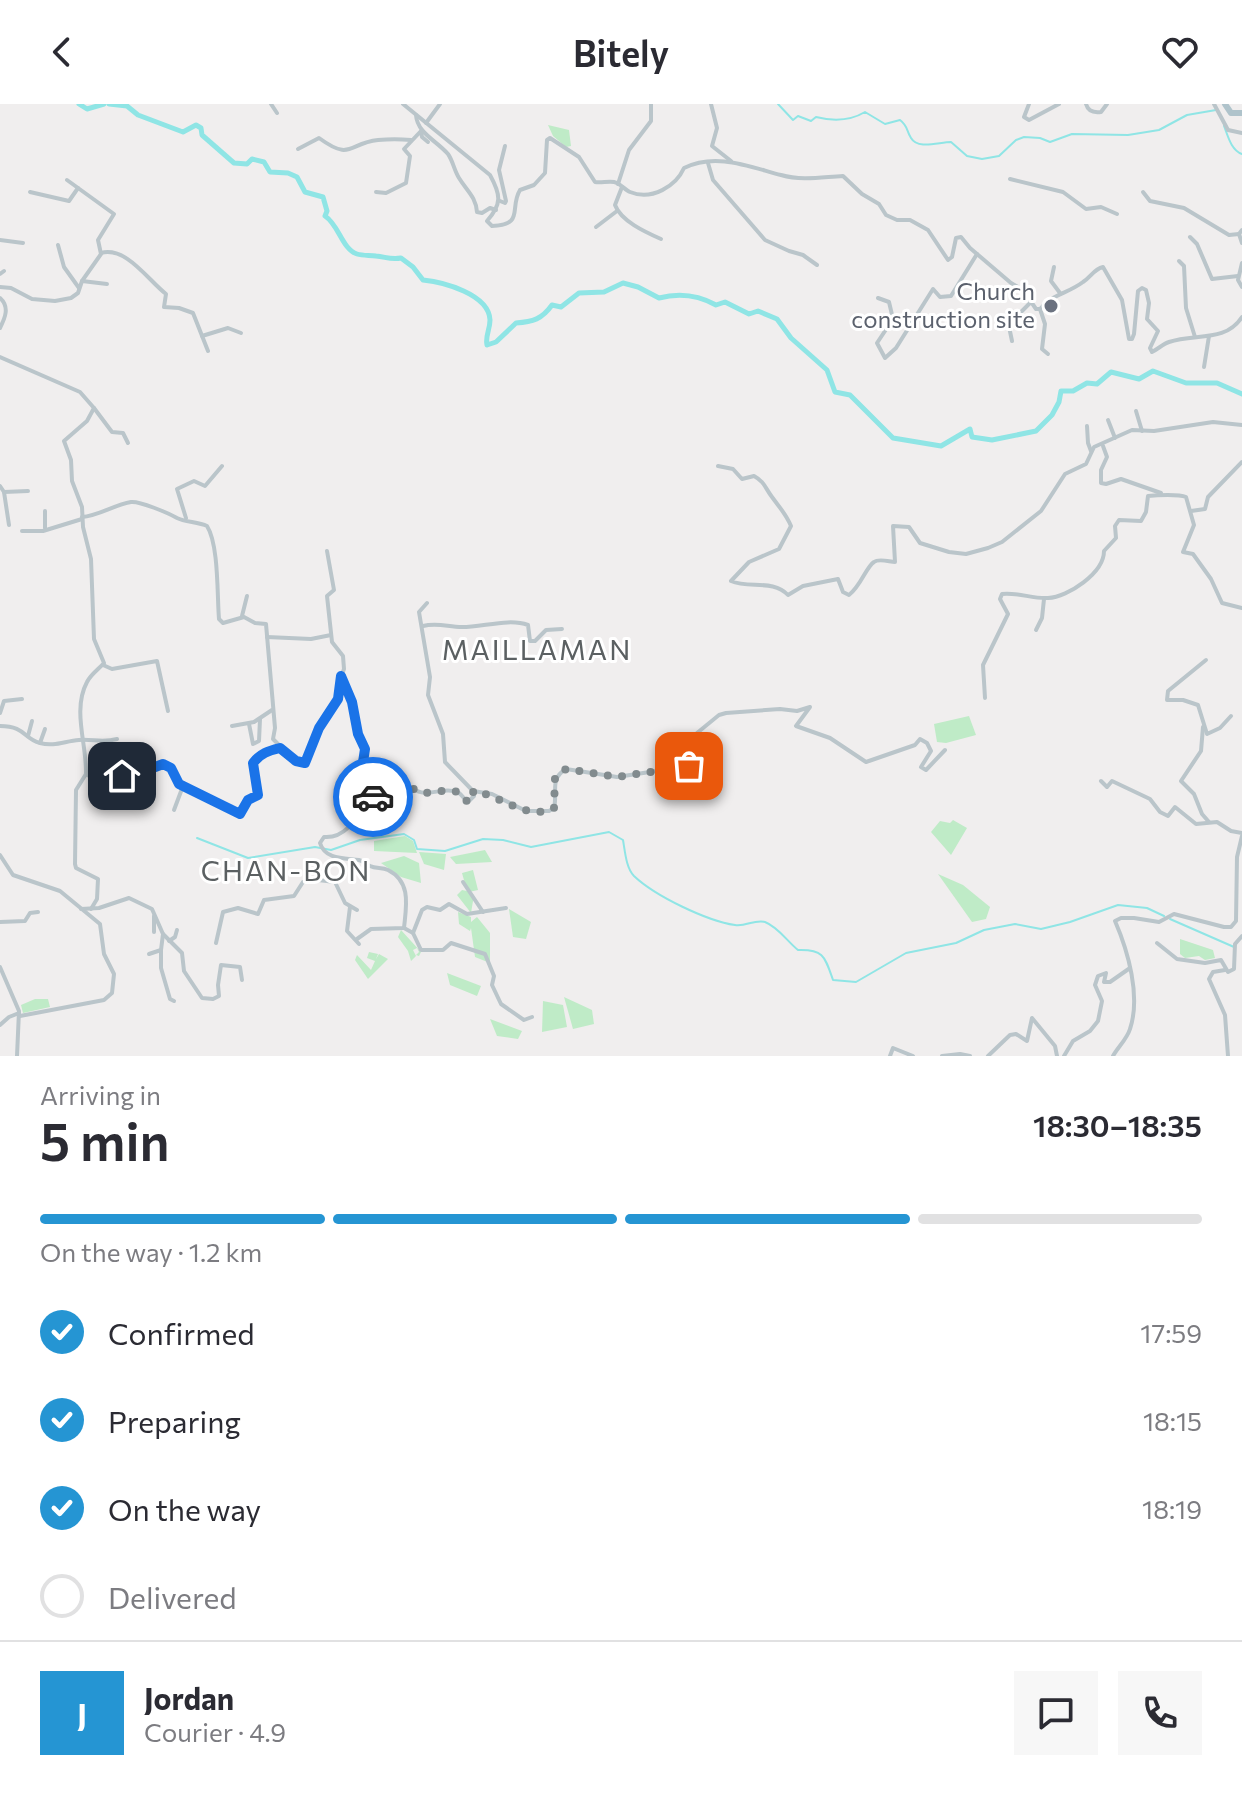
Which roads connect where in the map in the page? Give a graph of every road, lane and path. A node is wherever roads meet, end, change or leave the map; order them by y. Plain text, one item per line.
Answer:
1 (271, 104) edge
2 (403, 104) edge
3 (440, 104) edge
4 (651, 104) edge
5 (711, 104) edge
6 (1029, 104) edge
7 (1059, 104) edge
8 (1086, 104) edge
9 (1107, 104) edge
10 (1214, 104) edge
11 (1225, 104) edge
12 (277, 113) dead end
13 (1231, 113) junction
14 (1242, 113) edge
15 (416, 114) junction
16 (1222, 121) junction
17 (426, 123) junction
18 (421, 131) junction
19 (1242, 133) edge
20 (411, 140) junction
21 (428, 142) dead end
22 (505, 146) dead end
23 (298, 149) dead end
24 (731, 161) junction
25 (708, 163) junction
26 (1010, 179) dead end
27 (67, 180) dead end
28 (620, 185) junction
29 (78, 188) junction
30 (30, 192) dead end
31 (376, 192) dead end
32 (1143, 192) dead end
33 (500, 201) junction
34 (496, 210) junction
35 (617, 211) junction
36 (1117, 214) dead end
37 (596, 227) dead end
38 (1241, 232) edge
39 (1190, 237) dead end
40 (661, 239) dead end
41 (0, 240) edge
42 (23, 243) dead end
43 (1242, 243) edge
44 (58, 245) dead end
45 (101, 253) junction
46 (977, 254) junction
47 (1179, 261) dead end
48 (1242, 263) edge
49 (817, 265) dead end
50 (1054, 267) dead end
51 (1238, 276) junction
52 (82, 281) junction
53 (107, 284) dead end
54 (0, 287) edge
55 (1242, 287) edge
56 (79, 288) junction
57 (1060, 293) junction
58 (0, 298) edge
59 (878, 298) dead end
60 (1031, 302) junction
61 (1040, 309) junction
62 (1010, 311) junction
63 (1242, 317) edge
64 (0, 328) edge
65 (1012, 328) dead end
66 (241, 333) dead end
67 (202, 336) junction
68 (1209, 336) junction
69 (1195, 337) junction
70 (1012, 341) dead end
71 (208, 351) dead end
72 (1048, 354) dead end
73 (0, 357) edge
74 (1204, 367) dead end
75 (94, 408) junction
76 (1136, 411) dead end
77 (1108, 420) dead end
78 (1242, 425) edge
79 (1087, 426) dead end
80 (1142, 431) junction
81 (1115, 438) junction
82 (128, 443) dead end
83 (1103, 445) junction
84 (1091, 451) junction
85 (1242, 462) edge
86 (222, 466) dead end
87 (718, 466) dead end
88 (0, 486) edge
89 (28, 491) dead end
90 (4, 492) junction
91 (1163, 494) junction
92 (45, 511) dead end
93 (1191, 511) junction
94 (82, 518) junction
95 (186, 518) junction
96 (9, 525) dead end
97 (45, 528) junction
98 (22, 531) dead end
99 (327, 551) dead end
100 (247, 596) dead end
101 (1044, 599) junction
102 (427, 603) dead end
103 (1242, 608) edge
104 (242, 616) junction
105 (423, 626) junction
106 (562, 629) dead end
107 (1036, 630) dead end
108 (331, 635) junction
109 (267, 637) junction
110 (1206, 660) dead end
111 (103, 665) junction
112 (341, 676) junction
113 (985, 698) dead end
114 (22, 699) dead end
115 (272, 710) junction
116 (168, 711) dead end
117 (0, 713) edge
118 (1231, 716) dead end
119 (260, 719) junction
120 (32, 721) dead end
121 (249, 724) junction
122 (1204, 725) junction
123 (0, 726) edge
124 (232, 726) dead end
125 (45, 729) dead end
126 (28, 736) junction
127 (81, 739) junction
128 (117, 739) dead end
129 (40, 743) junction
130 (278, 745) junction
131 (945, 750) dead end
132 (86, 774) junction
133 (1101, 781) dead end
134 (183, 786) junction
135 (473, 791) junction
136 (369, 798) junction
137 (174, 810) dead end
138 (1210, 823) junction
139 (1242, 835) edge
140 (0, 855) edge
141 (463, 882) dead end
142 (350, 907) junction
143 (506, 908) dead end
144 (79, 909) junction
145 (91, 909) junction
146 (357, 910) dead end
147 (38, 912) dead end
148 (483, 912) junction
149 (1239, 912) edge
150 (154, 914) junction
151 (0, 922) edge
152 (404, 928) junction
153 (177, 930) dead end
154 (154, 932) dead end
155 (413, 933) junction
156 (163, 934) junction
157 (1242, 936) edge
158 (169, 941) junction
159 (216, 943) dead end
160 (1157, 943) dead end
161 (161, 950) junction
162 (149, 954) dead end
163 (0, 967) edge
164 (1130, 968) junction
165 (1225, 970) junction
166 (242, 980) dead end
167 (174, 1001) dead end
168 (19, 1014) junction
169 (532, 1017) dead end
170 (0, 1025) edge
171 (16, 1056) edge
172 (890, 1056) edge
173 (913, 1056) edge
174 (942, 1056) edge
175 (970, 1056) edge
176 (988, 1056) edge
177 (1057, 1056) edge
178 (1064, 1056) edge
179 (1113, 1056) edge
180 (1228, 1056) edge

1 - 12 street
2 - 15 street
3 - 17 street
4 - 28 street
5 - 24 street
6 - 7 street
8 - 9 street
10 - 16 street
11 - 13 main road
13 - 14 main road
13 - 16 street
15 - 17 street
15 - 18 street
16 - 19 street
17 - 33 street
18 - 20 street
18 - 21 street
18 - 34 street
20 - 23 street
20 - 31 street
22 - 33 street
24 - 25 street
24 - 46 street
25 - 28 street
25 - 49 street
26 - 36 street
27 - 29 street
28 - 34 street
28 - 35 street
29 - 30 street
29 - 45 street
32 - 38 street
33 - 34 street
35 - 37 street
35 - 40 street
38 - 43 street
39 - 51 street
41 - 42 street
44 - 56 street
45 - 52 street
45 - 67 street
46 - 59 street
46 - 60 street
47 - 69 street
48 - 51 street
50 - 57 street
51 - 55 street
52 - 53 street
52 - 56 street
54 - 56 street
57 - 61 street
57 - 69 street
58 - 64 street
60 - 61 street
60 - 62 street
61 - 72 street
62 - 65 street
62 - 70 street
63 - 68 street
66 - 67 street
67 - 71 street
68 - 69 street
68 - 74 street
73 - 75 street
75 - 82 street
75 - 94 street
76 - 80 street
77 - 81 street
78 - 80 street
79 - 84 street
80 - 81 street
81 - 83 street
83 - 84 street
83 - 91 street
84 - 87 street
85 - 93 street
86 - 95 street
88 - 90 street
89 - 90 street
90 - 96 street
91 - 93 street
91 - 101 street
92 - 97 street
93 - 103 street
94 - 95 street
94 - 97 street
94 - 111 street
95 - 104 street
97 - 98 street
99 - 108 street
100 - 104 street
101 - 107 street
101 - 113 street
102 - 105 street
104 - 109 street
105 - 106 street
105 - 135 street
108 - 109 street
108 - 112 street
109 - 115 street
110 - 122 street
111 - 116 street
111 - 127 street
112 - 130 street
112 - 136 street
114 - 117 street
115 - 119 street
115 - 130 street
118 - 122 street
119 - 121 street
119 - 121 street
120 - 126 street
121 - 124 street
122 - 138 street
123 - 126 street
125 - 129 street
126 - 129 street
127 - 128 street
127 - 129 street
127 - 132 street
130 - 134 street
131 - 135 street
132 - 134 street
132 - 145 street
133 - 138 street
134 - 137 street
135 - 136 street
136 - 152 street
138 - 139 street
139 - 149 street
140 - 144 street
141 - 148 street
142 - 146 street
142 - 152 street
142 - 159 street
143 - 148 street
144 - 145 street
144 - 168 street
145 - 150 street
147 - 151 street
148 - 155 street
149 - 164 street
150 - 154 street
150 - 156 street
152 - 155 street
153 - 158 street
155 - 169 street
156 - 158 street
156 - 161 street
157 - 165 street
158 - 166 street
160 - 165 street
161 - 162 street
161 - 167 street
163 - 168 street
164 - 178 street
164 - 179 street
165 - 180 street
168 - 170 street
168 - 171 street
172 - 173 street
174 - 175 street
176 - 177 street

